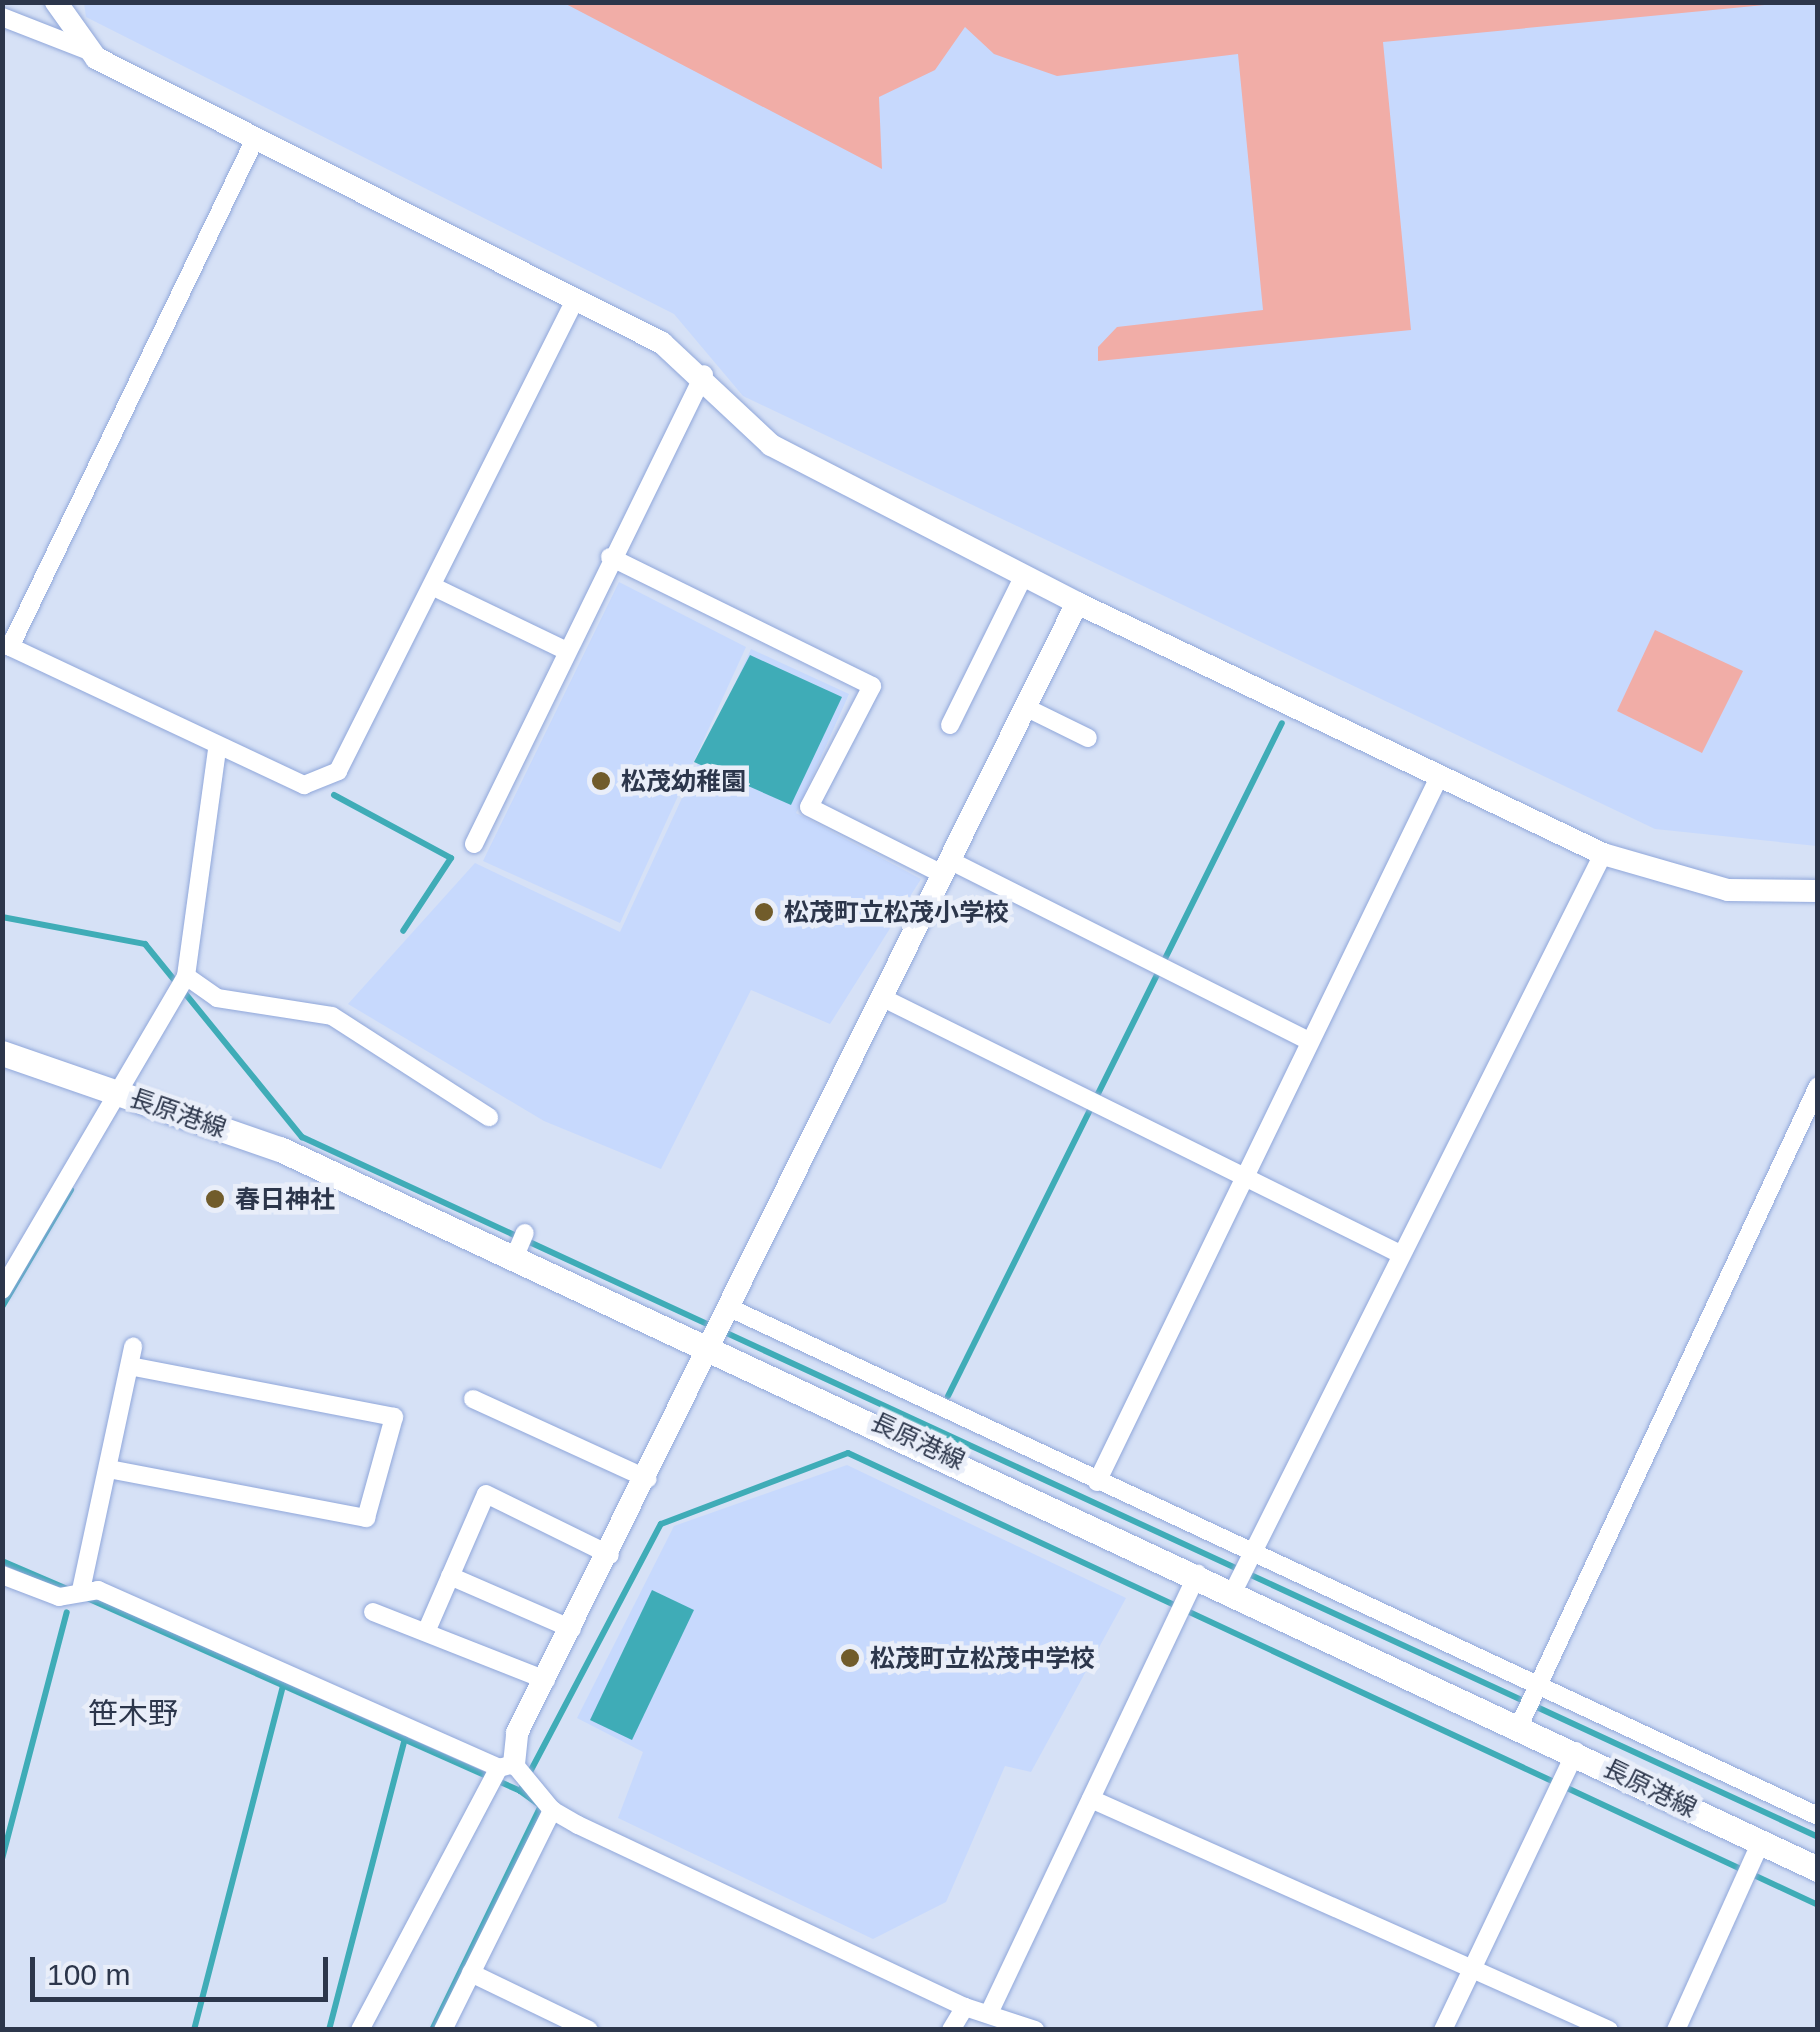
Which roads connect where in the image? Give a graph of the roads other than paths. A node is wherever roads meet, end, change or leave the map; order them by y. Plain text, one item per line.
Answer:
1 (56, 2) edge
2 (2, 17) edge
3 (89, 51) junction
4 (255, 139) junction
5 (575, 300) junction
6 (704, 374) junction
7 (610, 558) junction
8 (1024, 574) junction
9 (434, 587) junction
10 (1077, 604) junction
11 (6, 645) edge
12 (565, 650) junction
13 (1025, 707) junction
14 (950, 726) dead end
15 (1088, 738) dead end
16 (216, 750) junction
17 (1439, 777) junction
18 (474, 844) dead end
19 (1602, 854) junction
20 (946, 868) junction
21 (1818, 891) edge
22 (186, 976) junction
23 (880, 997) junction
24 (1309, 1041) junction
25 (2, 1053) edge
26 (1818, 1086) edge
27 (119, 1092) junction
28 (488, 1117) dead end
29 (1242, 1177) junction
30 (1400, 1254) junction
31 (2, 1290) edge
32 (720, 1327) junction
33 (473, 1399) dead end
34 (110, 1469) junction
35 (648, 1479) junction
36 (1097, 1482) junction
37 (610, 1555) junction
38 (1250, 1556) junction
39 (2, 1574) edge
40 (1198, 1574) junction
41 (450, 1576) junction
42 (80, 1590) junction
43 (1234, 1590) junction
44 (373, 1612) dead end
45 (572, 1630) junction
46 (426, 1632) junction
47 (546, 1680) junction
48 (1538, 1687) junction
49 (1520, 1724) junction
50 (1576, 1751) junction
51 (507, 1766) junction
52 (1092, 1799) junction
53 (552, 1810) junction
54 (1818, 1816) edge
55 (1761, 1842) junction
56 (1818, 1869) edge
57 (1474, 1965) junction
58 (471, 1972) junction
59 (965, 2008) junction
60 (992, 2010) junction
61 (360, 2030) edge
62 (444, 2030) edge
63 (590, 2030) edge
64 (951, 2030) edge
65 (1035, 2030) edge
66 (1443, 2030) edge
67 (1609, 2030) edge
68 (1676, 2030) edge

1 - 3 street
2 - 3 street
3 - 4 street
4 - 5 street
4 - 11 street
5 - 6 street
5 - 9 street
6 - 7 street
6 - 8 street
7 - 12 street
7 - 20 street
8 - 10 street
8 - 14 street
9 - 12 street
9 - 16 street
10 - 13 street
10 - 17 street
11 - 16 street
12 - 18 street
13 - 15 street
13 - 20 street
16 - 22 street
17 - 19 street
17 - 24 street
19 - 21 street
19 - 30 street
20 - 23 street
20 - 24 street
22 - 27 street
22 - 28 street
23 - 29 street
23 - 32 street
24 - 29 street
25 - 27 main road, 長原港線
26 - 48 street
27 - 31 street
27 - 32 main road, 長原港線
29 - 30 street
29 - 36 street
30 - 38 street
32 - 35 street
32 - 36 street
32 - 40 main road, 長原港線
33 - 35 street
34 - 34 street
34 - 42 street
35 - 37 street
36 - 38 street
37 - 41 street
37 - 45 street
38 - 43 street
38 - 48 street
39 - 42 street
40 - 43 main road, 長原港線
40 - 52 street
41 - 45 street
41 - 46 street
42 - 51 street
43 - 49 main road, 長原港線
44 - 46 street
45 - 47 street
46 - 47 street
47 - 51 street
48 - 49 street
48 - 54 street
49 - 50 main road, 長原港線
50 - 55 main road, 長原港線
50 - 57 street
51 - 53 street
51 - 61 street
52 - 57 street
52 - 60 street
53 - 58 street
53 - 59 street
55 - 56 main road, 長原港線
55 - 68 street
57 - 66 street
57 - 67 street
58 - 62 street
58 - 63 street
59 - 60 street
59 - 64 street
60 - 65 street

